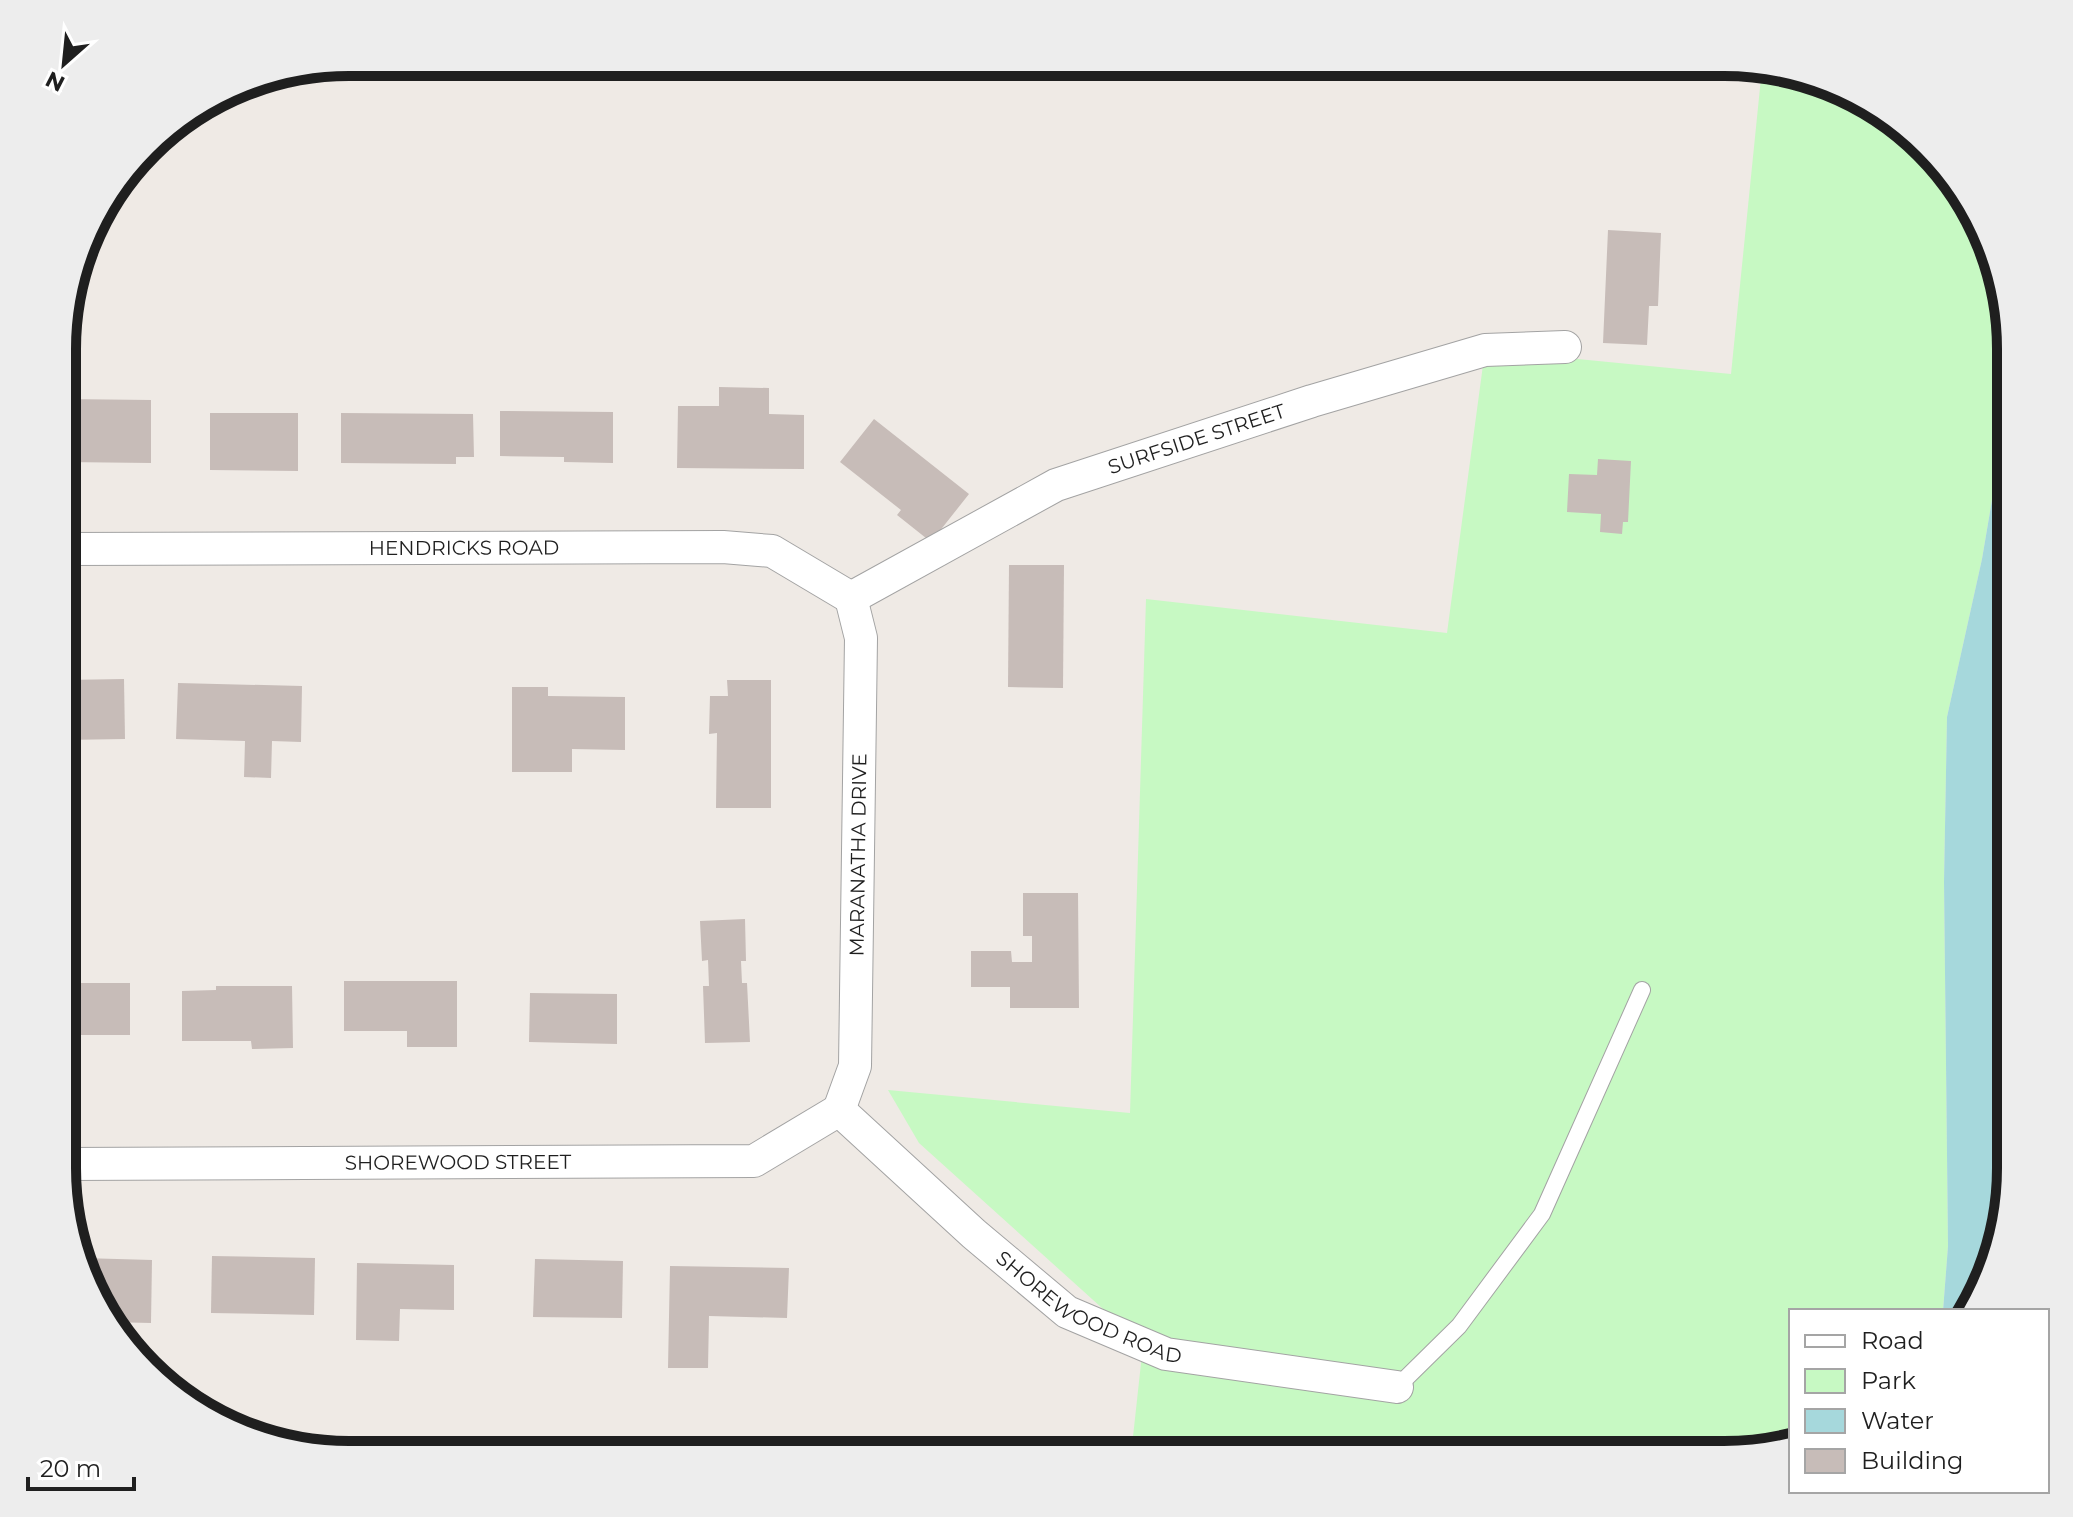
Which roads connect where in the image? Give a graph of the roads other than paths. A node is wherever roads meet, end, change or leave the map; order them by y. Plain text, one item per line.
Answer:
1 (1565, 347) dead end
2 (76, 549) edge
3 (851, 598) junction
4 (1642, 990) dead end
5 (839, 1110) junction
6 (77, 1164) edge
7 (1397, 1387) joint

1 - 3 street, SURFSIDE STREET
2 - 3 street, HENDRICKS ROAD
3 - 5 street, MARANATHA DRIVE
4 - 7 lane
5 - 6 street, SHOREWOOD STREET
5 - 7 street, SHOREWOOD ROAD

